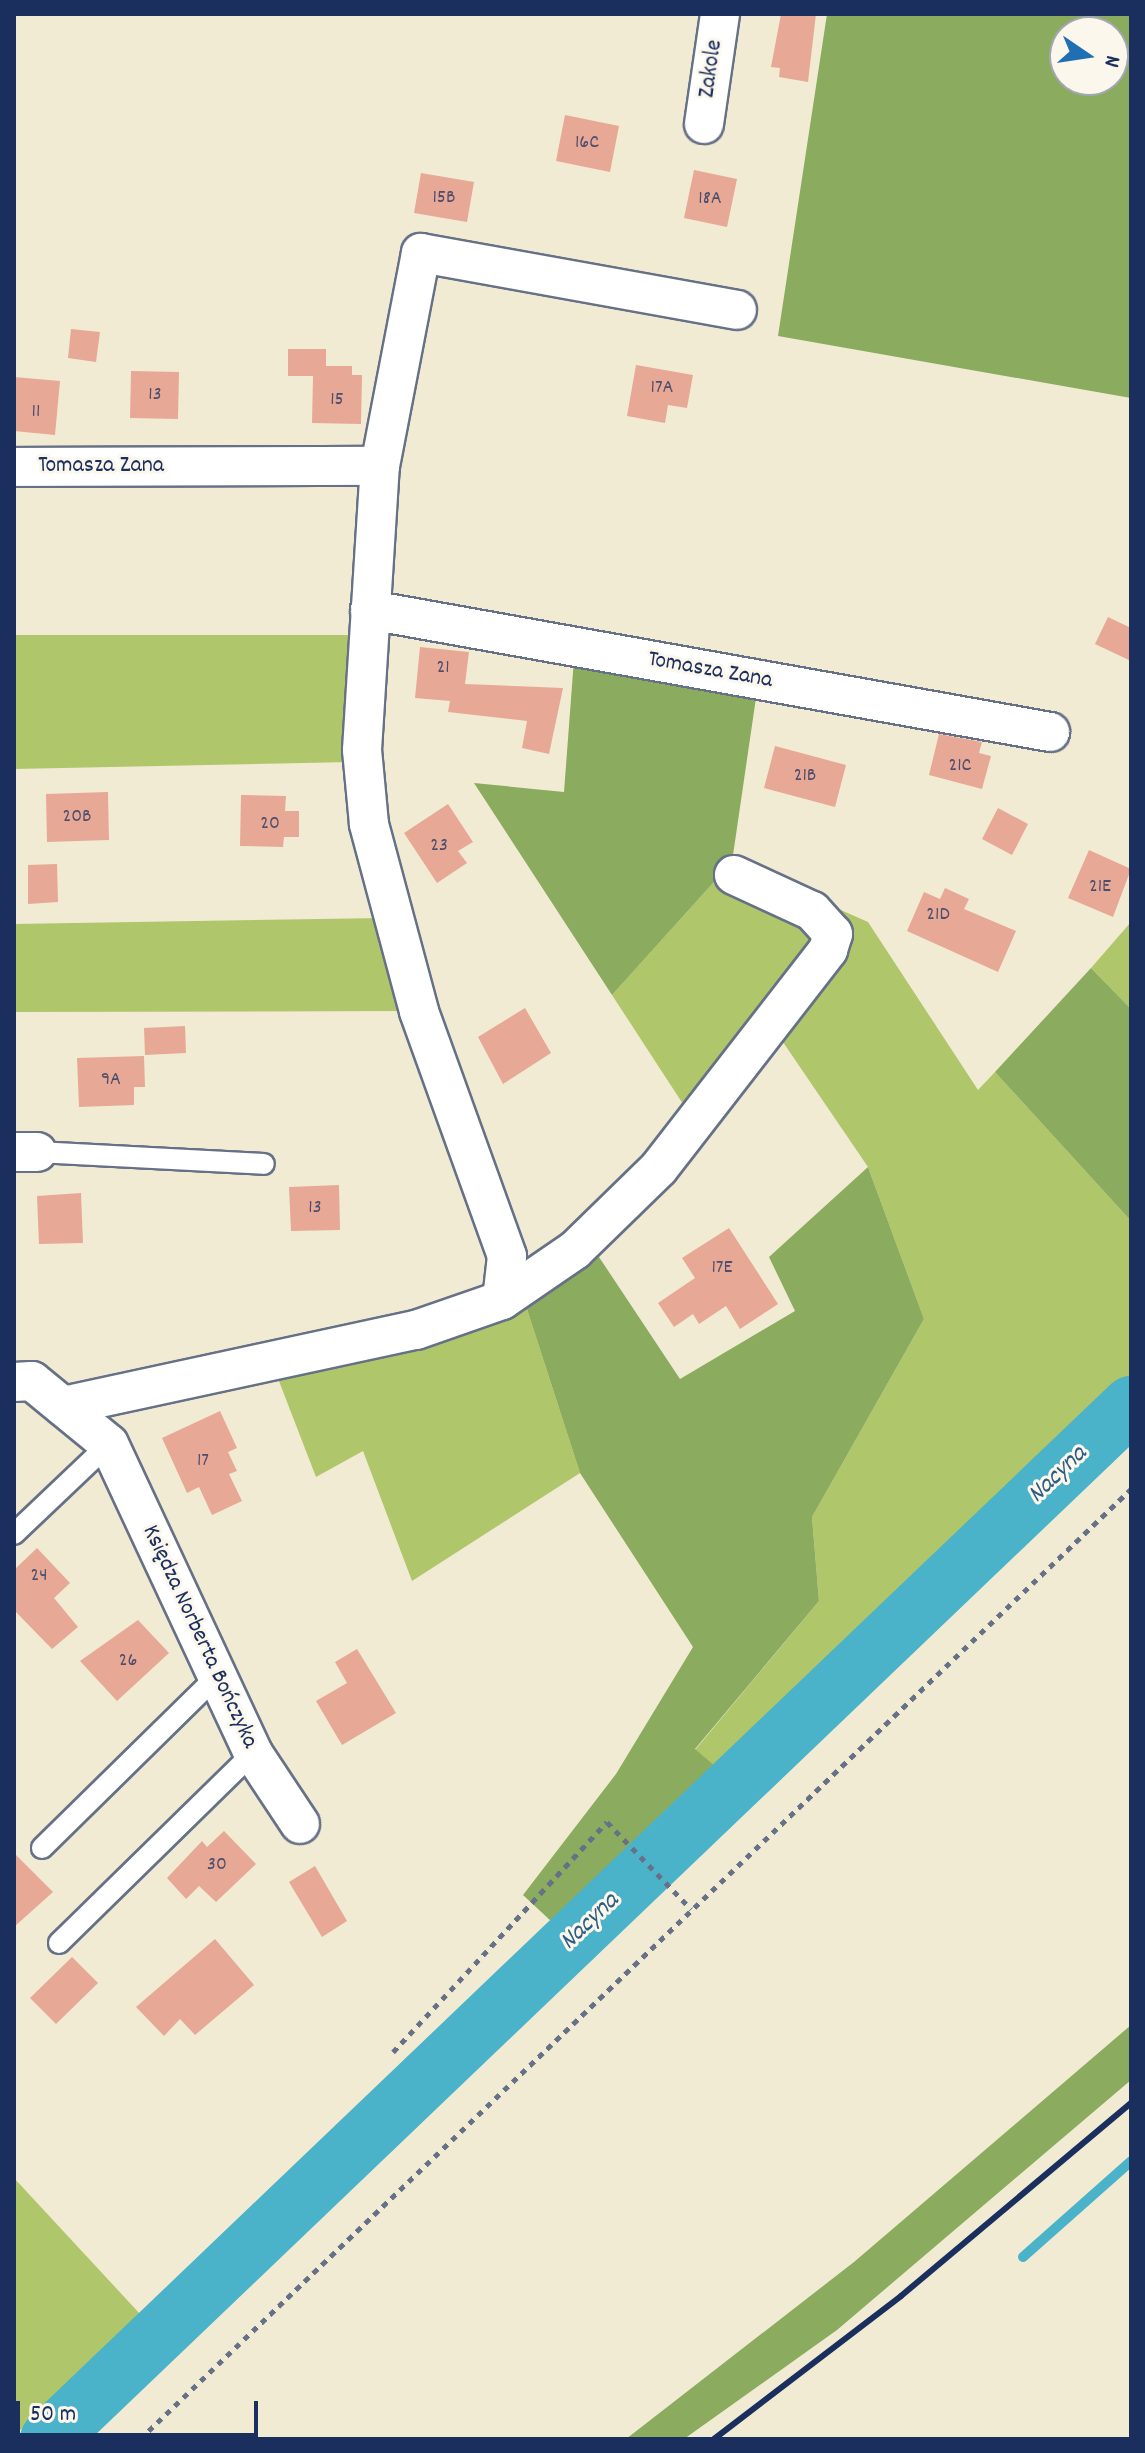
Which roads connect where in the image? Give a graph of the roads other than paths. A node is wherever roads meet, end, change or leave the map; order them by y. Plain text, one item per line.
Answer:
1 (720, 14) edge
2 (704, 124) dead end
3 (737, 310) dead end
4 (380, 466) junction
5 (14, 467) edge
6 (370, 610) junction
7 (1050, 732) dead end
8 (734, 875) dead end
9 (26, 1152) edge
10 (264, 1164) dead end
11 (502, 1300) junction
12 (14, 1382) edge
13 (63, 1406) junction
14 (109, 1444) junction
15 (14, 1534) edge
16 (217, 1676) junction
17 (253, 1753) junction
18 (300, 1824) dead end
19 (42, 1848) dead end
20 (59, 1943) dead end

1 - 2 street, Zakole
3 - 4 street
4 - 5 street, Tomasza Zana
4 - 6 street
6 - 7 street, Tomasza Zana
6 - 11 street
8 - 11 street
9 - 10 lane
11 - 13 street
12 - 13 street, Księdza Norberta Bończyka
13 - 14 street, Księdza Norberta Bończyka
14 - 15 lane
14 - 16 street, Księdza Norberta Bończyka
16 - 17 street, Księdza Norberta Bończyka
16 - 19 lane
17 - 18 street, Księdza Norberta Bończyka
17 - 20 lane

